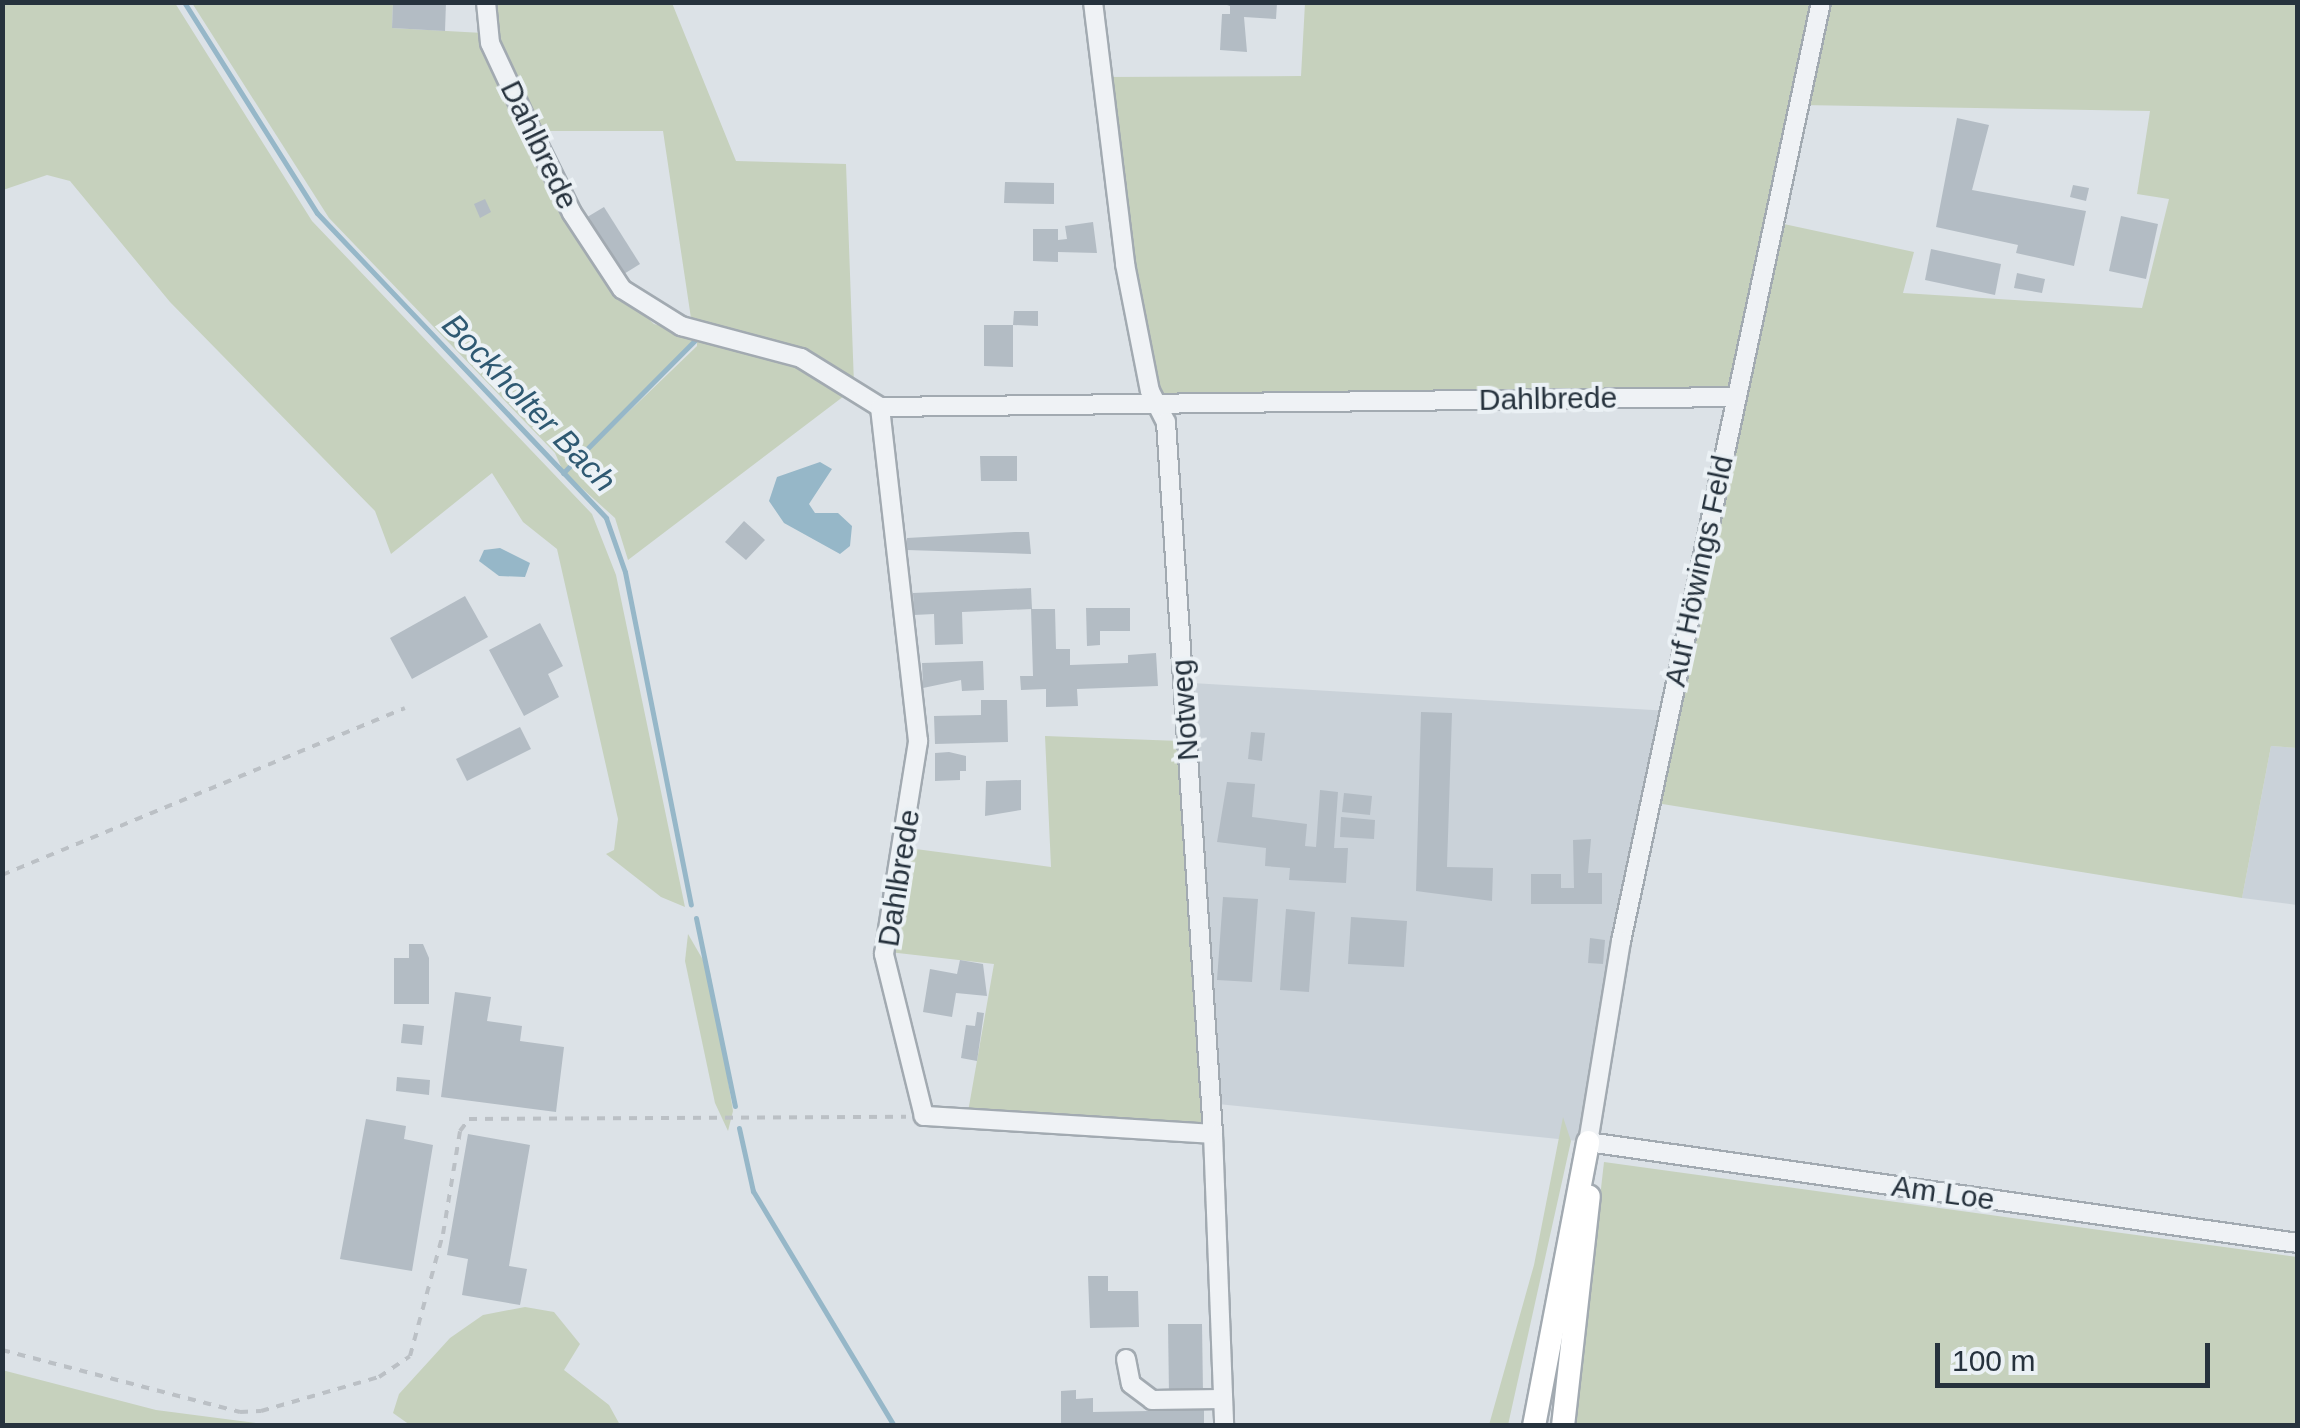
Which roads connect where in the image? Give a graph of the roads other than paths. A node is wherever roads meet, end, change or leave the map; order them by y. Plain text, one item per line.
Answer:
1 (486, 2) edge
2 (1093, 2) edge
3 (1821, 2) edge
4 (1736, 397) junction
5 (1160, 402) junction
6 (880, 406) junction
7 (1213, 1134) junction
8 (1588, 1142) junction
9 (2298, 1244) edge
10 (1126, 1359) dead end
11 (1221, 1399) junction
12 (1224, 1426) edge
13 (1534, 1426) edge
14 (1563, 1426) edge

1 - 6 street, Dahlbrede
2 - 5 street, Notweg
3 - 4 street, Auf Höwings Feld
4 - 5 street, Dahlbrede
4 - 8 street, Auf Höwings Feld
5 - 6 street, Dahlbrede
5 - 7 street, Notweg
6 - 7 street, Dahlbrede
7 - 11 street, Notweg
8 - 9 street, Am Loe
8 - 13 main road, Auf Höwings Feld
8 - 14 main road, Auf Höwings Feld
10 - 11 street
11 - 12 street, Notweg

